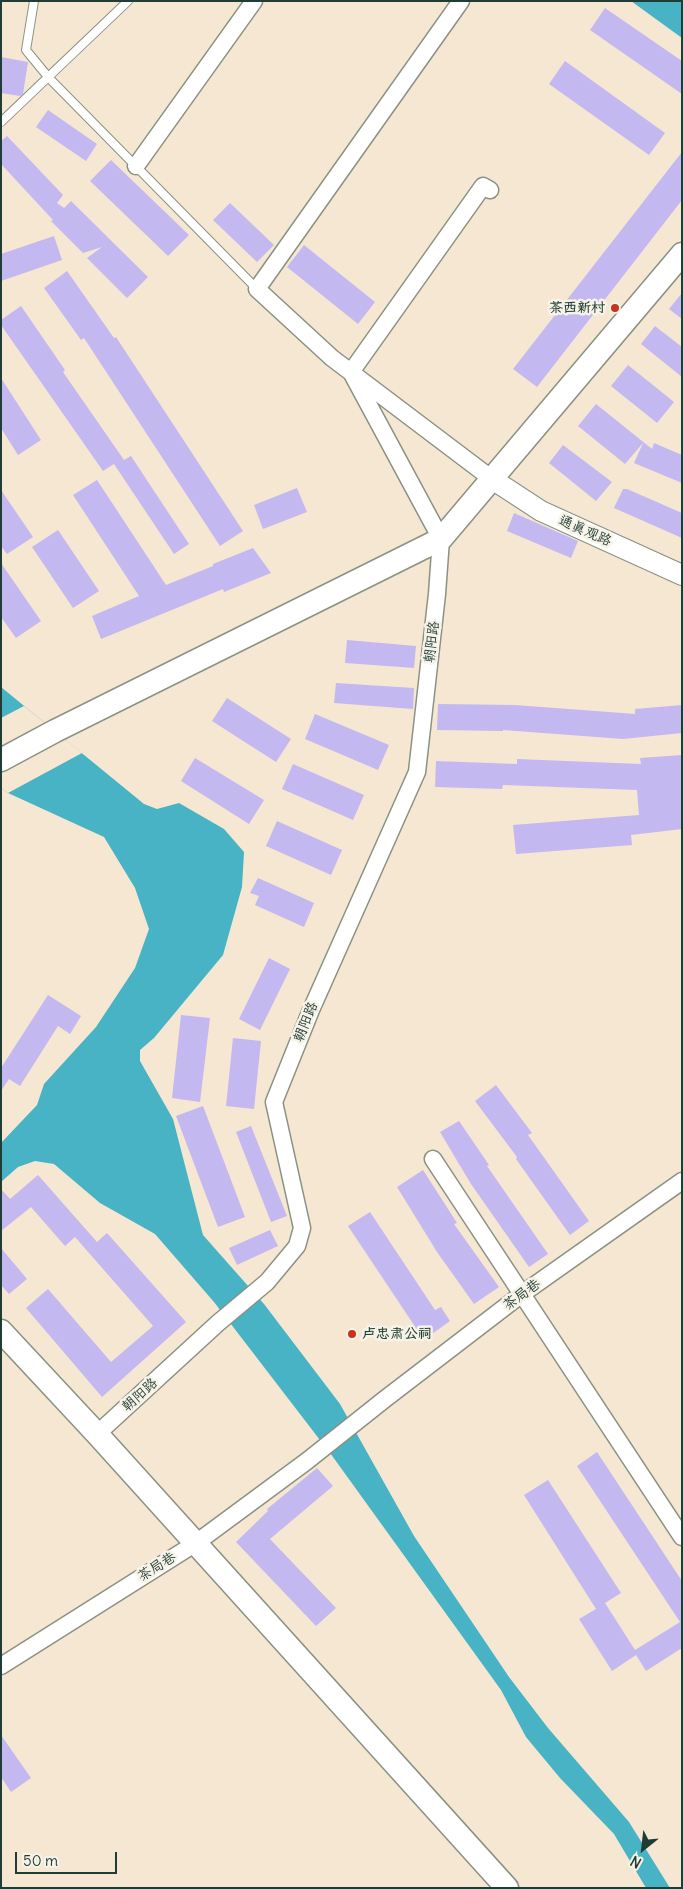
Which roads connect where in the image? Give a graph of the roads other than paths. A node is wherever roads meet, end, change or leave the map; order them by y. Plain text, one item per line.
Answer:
1 (34, 1) edge
2 (128, 1) edge
3 (254, 1) edge
4 (461, 1) edge
5 (49, 78) junction
6 (1, 122) edge
7 (136, 166) junction
8 (490, 190) dead end
9 (682, 254) edge
10 (257, 289) junction
11 (350, 372) junction
12 (492, 479) junction
13 (441, 539) junction
14 (682, 575) edge
15 (1, 760) edge
16 (433, 1159) dead end
17 (682, 1181) edge
18 (522, 1294) junction
19 (1, 1331) edge
20 (97, 1434) junction
21 (682, 1537) edge
22 (196, 1543) junction
23 (1, 1666) edge
24 (507, 1888) edge

1 - 5 lane
2 - 5 lane
3 - 7 street
4 - 10 street
5 - 6 lane
5 - 7 lane
7 - 10 lane
8 - 11 street
9 - 12 main road
10 - 11 street
11 - 12 street
11 - 13 street
12 - 13 main road
12 - 14 street, 通真观路
13 - 15 main road
13 - 20 street, 朝阳路
16 - 18 street
17 - 18 street, 茶局巷
18 - 21 street
18 - 22 street, 茶局巷
19 - 20 main road
20 - 22 main road
22 - 23 street, 茶局巷
22 - 24 main road

